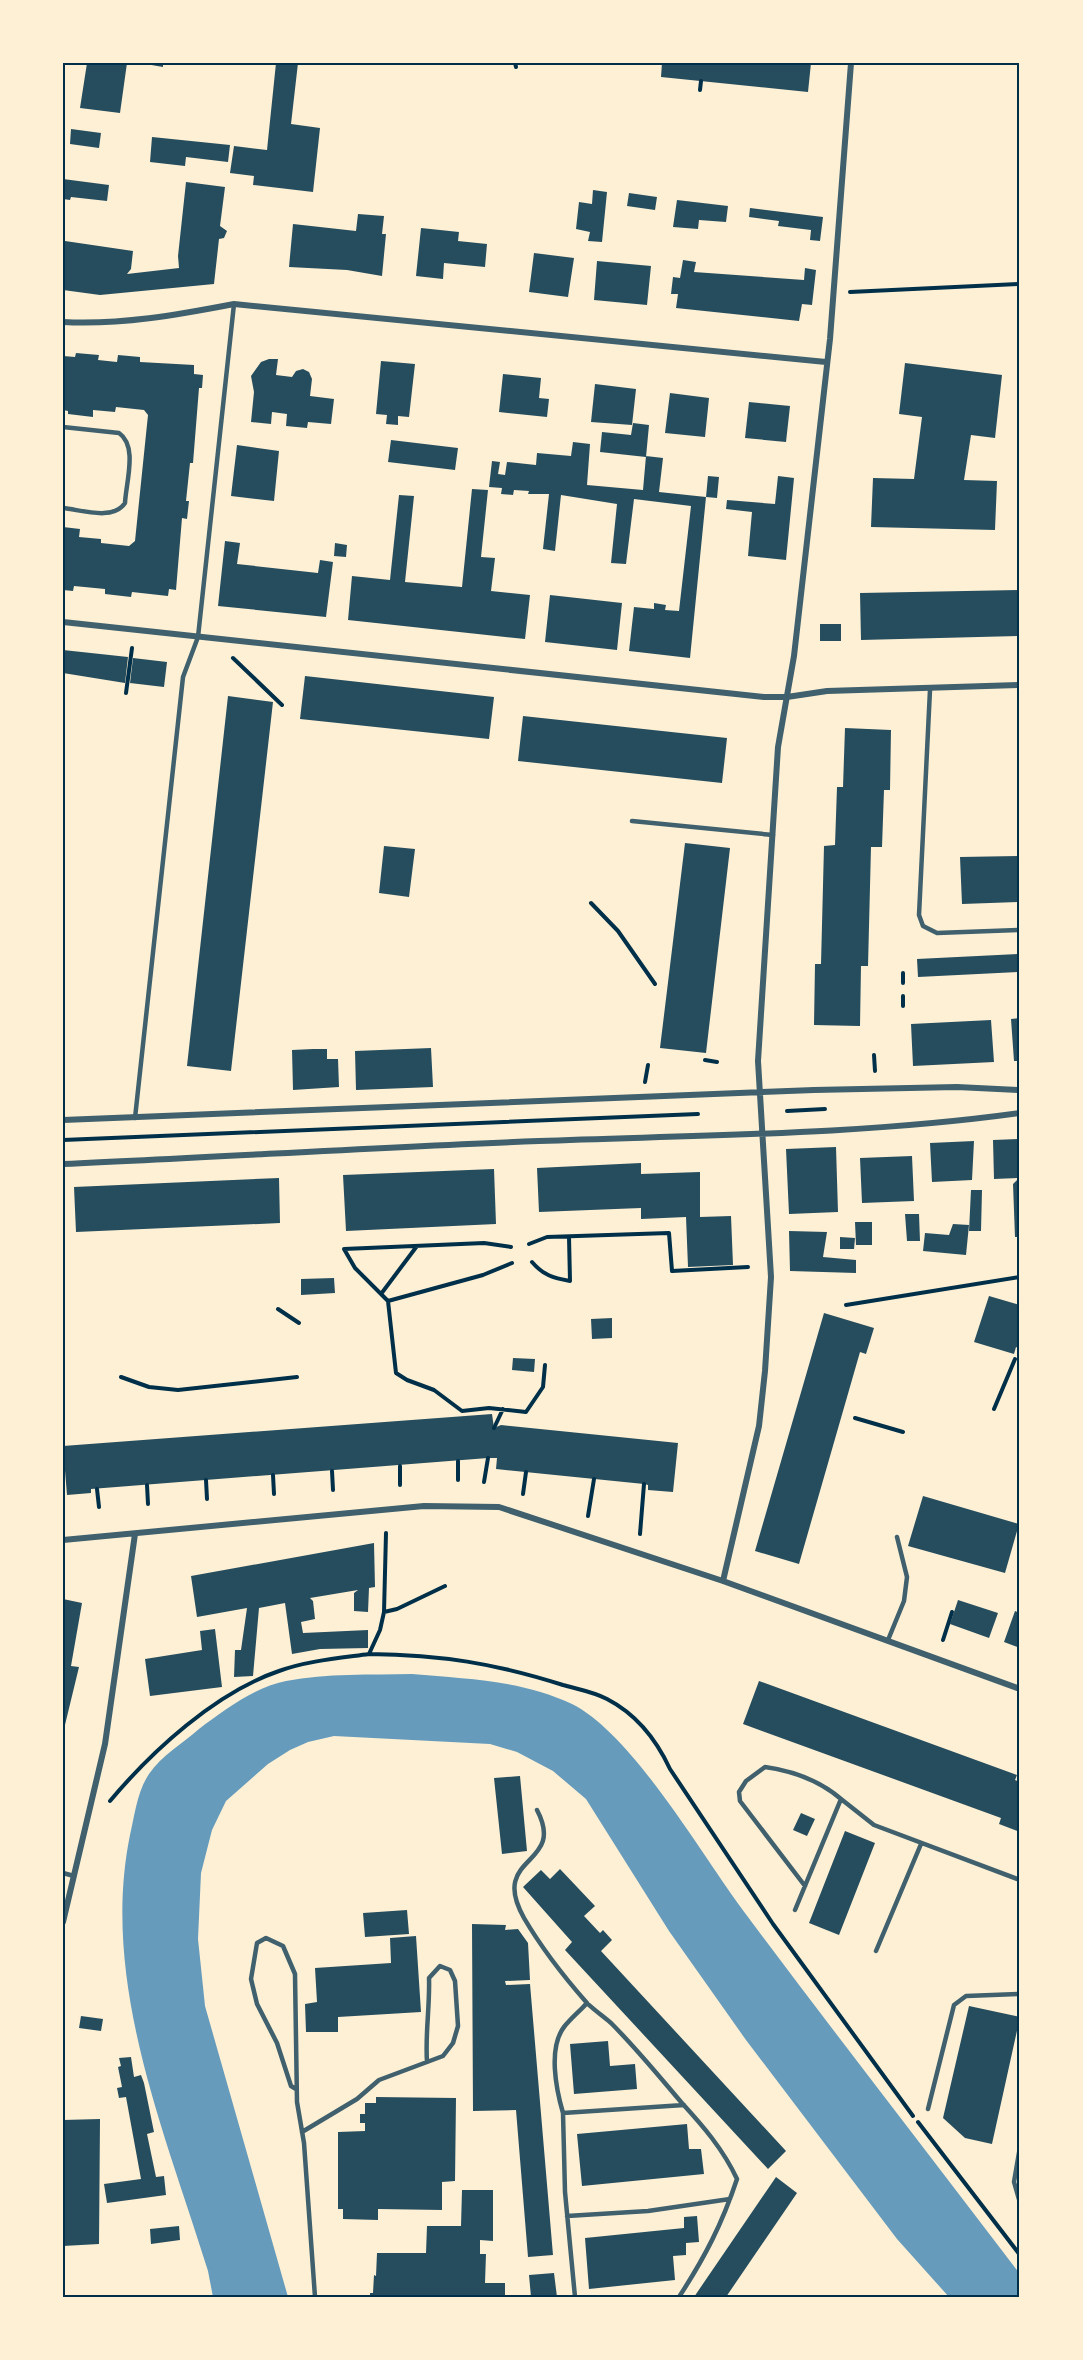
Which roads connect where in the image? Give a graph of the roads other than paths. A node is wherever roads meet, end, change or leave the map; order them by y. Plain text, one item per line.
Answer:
1 (851, 63) edge
2 (234, 304) junction
3 (63, 322) edge
4 (826, 362) junction
5 (63, 427) edge
6 (63, 508) edge
7 (63, 622) edge
8 (198, 637) junction
9 (1020, 685) edge
10 (930, 690) junction
11 (787, 697) junction
12 (632, 821) dead end
13 (772, 835) junction
14 (1020, 930) edge
15 (1020, 1090) edge
16 (758, 1093) junction
17 (1020, 1113) edge
18 (135, 1118) junction
19 (63, 1120) edge
20 (760, 1134) junction
21 (63, 1164) edge
22 (135, 1534) junction
23 (897, 1537) dead end
24 (63, 1540) edge
25 (723, 1581) junction
26 (888, 1640) junction
27 (1020, 1689) edge
28 (841, 1799) junction
29 (537, 1810) dead end
30 (921, 1844) junction
31 (63, 1873) edge
32 (74, 1876) junction
33 (1020, 1880) edge
34 (805, 1886) junction
35 (795, 1910) dead end
36 (63, 1922) edge
37 (876, 1951) dead end
38 (1020, 1994) edge
39 (588, 2004) junction
40 (428, 2062) junction
41 (296, 2090) junction
42 (684, 2105) junction
43 (928, 2109) dead end
44 (562, 2113) junction
45 (303, 2132) junction
46 (1020, 2148) edge
47 (730, 2199) junction
48 (1020, 2203) edge
49 (567, 2216) junction
50 (315, 2297) edge
51 (575, 2297) edge
52 (679, 2297) edge

1 - 4 street
2 - 3 street
2 - 4 street
2 - 8 lane
4 - 11 street
5 - 6 lane
7 - 8 street
8 - 11 street
8 - 18 lane
9 - 10 street
10 - 11 street
10 - 14 lane
11 - 13 street
12 - 13 lane
13 - 16 street
15 - 16 street
16 - 18 street
16 - 20 street
17 - 20 street
18 - 19 street
20 - 21 street
20 - 25 street
22 - 24 street
22 - 25 street
22 - 32 street
23 - 26 lane
25 - 26 street
26 - 27 street
28 - 30 lane
28 - 34 lane
28 - 34 lane
29 - 39 lane
30 - 33 lane
30 - 37 lane
31 - 32 lane
32 - 36 street
34 - 35 lane
38 - 43 lane
39 - 42 lane
39 - 44 lane
40 - 40 lane
40 - 45 lane
41 - 41 lane
41 - 45 lane
42 - 44 lane
42 - 47 lane
44 - 49 lane
45 - 50 lane
46 - 48 lane
47 - 49 lane
47 - 52 lane
49 - 51 lane

